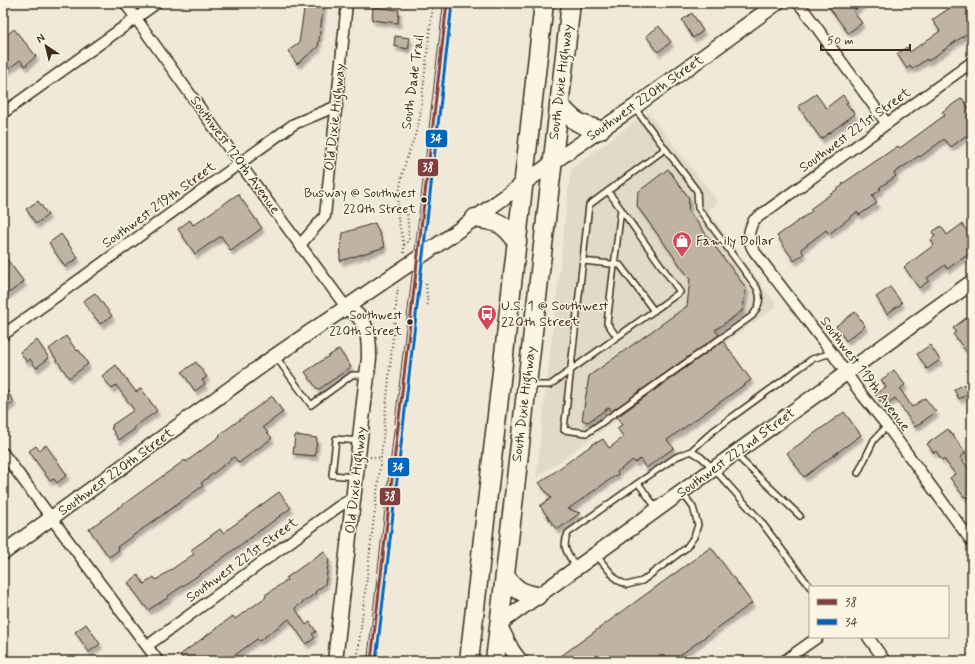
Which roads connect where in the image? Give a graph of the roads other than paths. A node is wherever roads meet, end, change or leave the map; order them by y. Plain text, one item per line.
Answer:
1 (124, 3) edge
2 (157, 3) edge
3 (347, 3) edge
4 (447, 3) edge
5 (544, 3) edge
6 (556, 3) edge
7 (571, 3) edge
8 (777, 3) edge
9 (798, 3) edge
10 (136, 18) junction
11 (972, 62) edge
12 (559, 104) junction
13 (337, 106) junction
14 (634, 107) junction
15 (3, 113) edge
16 (887, 124) junction
17 (600, 130) junction
18 (665, 149) junction
19 (552, 163) junction
20 (240, 164) junction
21 (524, 182) junction
22 (608, 191) junction
23 (621, 210) junction
24 (475, 218) junction
25 (754, 220) joint
26 (517, 242) junction
27 (300, 245) junction
28 (411, 257) junction
29 (583, 261) junction
30 (614, 265) junction
31 (972, 282) edge
32 (346, 307) junction
33 (654, 311) junction
34 (3, 335) edge
35 (617, 337) junction
36 (832, 353) junction
37 (276, 356) junction
38 (571, 370) junction
39 (846, 372) junction
40 (368, 376) junction
41 (527, 384) junction
42 (887, 426) junction
43 (494, 438) junction
44 (361, 441) junction
45 (691, 451) junction
46 (3, 453) edge
47 (735, 454) junction
48 (714, 469) junction
49 (858, 473) dead end
50 (356, 477) junction
51 (638, 483) junction
52 (682, 492) junction
53 (354, 497) junction
54 (657, 510) junction
55 (800, 516) dead end
56 (51, 518) junction
57 (972, 542) edge
58 (3, 553) edge
59 (596, 554) junction
60 (577, 568) junction
61 (504, 576) junction
62 (809, 586) edge
63 (537, 596) junction
64 (499, 624) junction
65 (817, 638) edge
66 (869, 638) edge
67 (147, 646) junction
68 (469, 657) edge
69 (158, 661) edge
70 (335, 661) edge
71 (371, 661) edge
72 (495, 661) edge
73 (520, 661) edge
74 (784, 661) edge
75 (885, 661) edge

1 - 10 street, Southwest 120th Avenue
2 - 10 street
3 - 13 street, Old Dixie Highway
4 - 28 lane
5 - 21 highway, South Dixie Highway
6 - 19 highway
7 - 12 highway, South Dixie Highway
8 - 14 street, Southwest 220th Street
9 - 16 street
10 - 15 street
10 - 20 street, Southwest 120th Avenue
11 - 16 street, Southwest 221st Street
12 - 17 highway
12 - 19 highway, South Dixie Highway
13 - 20 street, Southwest 219th Street
13 - 27 street, Old Dixie Highway
14 - 17 street, Southwest 220th Street
14 - 18 lane
16 - 25 street, Southwest 221st Street
17 - 19 street, Southwest 220th Street
18 - 22 lane
18 - 38 lane
19 - 21 street, Southwest 220th Street
19 - 41 highway, South Dixie Highway
20 - 27 street, Southwest 120th Avenue
20 - 34 street, Southwest 219th Street
21 - 24 street, Southwest 220th Street
21 - 26 highway, South Dixie Highway
21 - 41 highway
22 - 23 lane
22 - 29 lane
23 - 30 lane
23 - 33 lane
24 - 26 highway
24 - 28 street, Southwest 220th Street
25 - 36 street, Southwest 119th Avenue
26 - 43 highway, South Dixie Highway
27 - 32 street, Southwest 120th Avenue
28 - 32 street, Southwest 220th Street
28 - 71 lane
29 - 30 lane
29 - 38 lane
30 - 33 lane
30 - 35 lane
31 - 39 street, Southwest 222nd Street
32 - 37 street, Southwest 220th Street
32 - 40 street, Old Dixie Highway
33 - 35 lane
35 - 38 lane
36 - 39 street, Southwest 119th Avenue
36 - 45 lane
37 - 40 lane
37 - 56 street, Southwest 220th Street
38 - 41 lane
39 - 42 street, Southwest 119th Avenue
39 - 47 street, Southwest 222nd Street
40 - 44 street, Old Dixie Highway
41 - 61 highway, South Dixie Highway
42 - 49 lane
42 - 57 street, Southwest 119th Avenue
43 - 64 highway
43 - 68 highway, South Dixie Highway
44 - 50 street, Old Dixie Highway
44 - 50 lane
45 - 48 lane
45 - 51 lane
46 - 56 street
47 - 48 street, Southwest 222nd Street
47 - 55 lane
48 - 52 street, Southwest 222nd Street
48 - 62 lane
50 - 53 street, Old Dixie Highway
51 - 54 lane
51 - 60 lane
52 - 54 street, Southwest 222nd Street
52 - 59 lane
53 - 67 street, Southwest 221st Street
53 - 70 street, Old Dixie Highway
54 - 59 street, Southwest 222nd Street
56 - 58 street, Southwest 220th Street
56 - 67 street
59 - 60 street, Southwest 222nd Street
60 - 63 street, Southwest 222nd Street
61 - 63 highway
61 - 64 highway, South Dixie Highway
63 - 64 street, Southwest 222nd Street
64 - 68 highway
64 - 72 highway, South Dixie Highway
64 - 73 street
65 - 74 street
66 - 75 street
67 - 69 street

